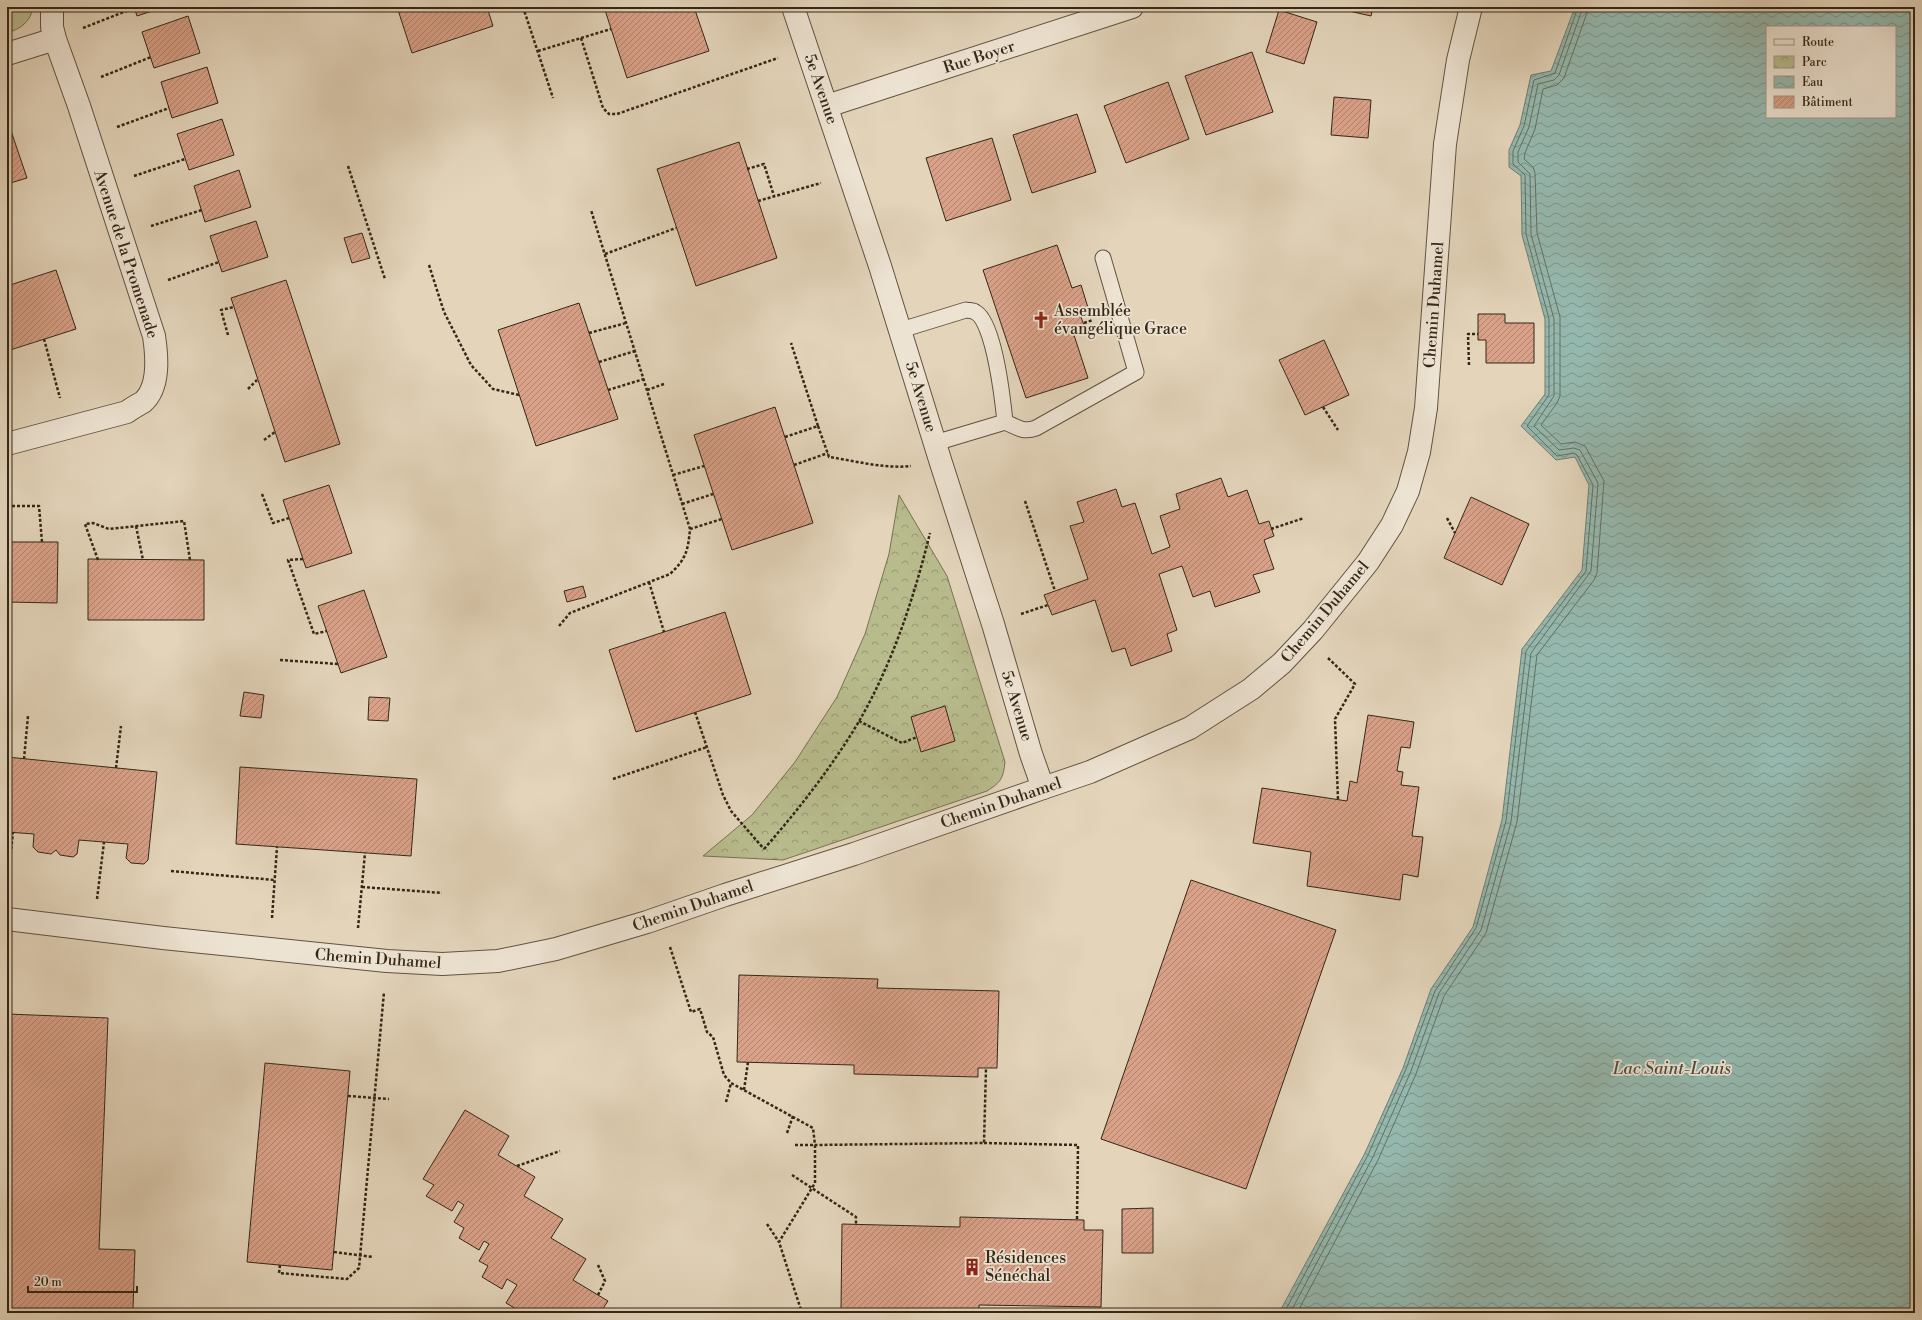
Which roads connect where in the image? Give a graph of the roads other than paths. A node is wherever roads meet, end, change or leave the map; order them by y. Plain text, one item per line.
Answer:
1 (52, 7) edge
2 (793, 7) edge
3 (1132, 7) edge
4 (1471, 7) edge
5 (55, 39) junction
6 (7, 54) edge
7 (827, 106) junction
8 (1103, 258) dead end
9 (901, 330) junction
10 (1005, 422) junction
11 (7, 444) edge
12 (938, 453) junction
13 (1043, 788) junction
14 (7, 919) edge

1 - 5 street, Avenue de la Promenade
2 - 7 street, 5e Avenue
3 - 7 street, Rue Boyer
4 - 13 street, Chemin Duhamel
5 - 6 street
5 - 11 street, Avenue de la Promenade
7 - 9 street, 5e Avenue
8 - 10 lane
9 - 10 lane
9 - 12 street, 5e Avenue
10 - 12 lane
12 - 13 street, 5e Avenue
13 - 14 street, Chemin Duhamel

